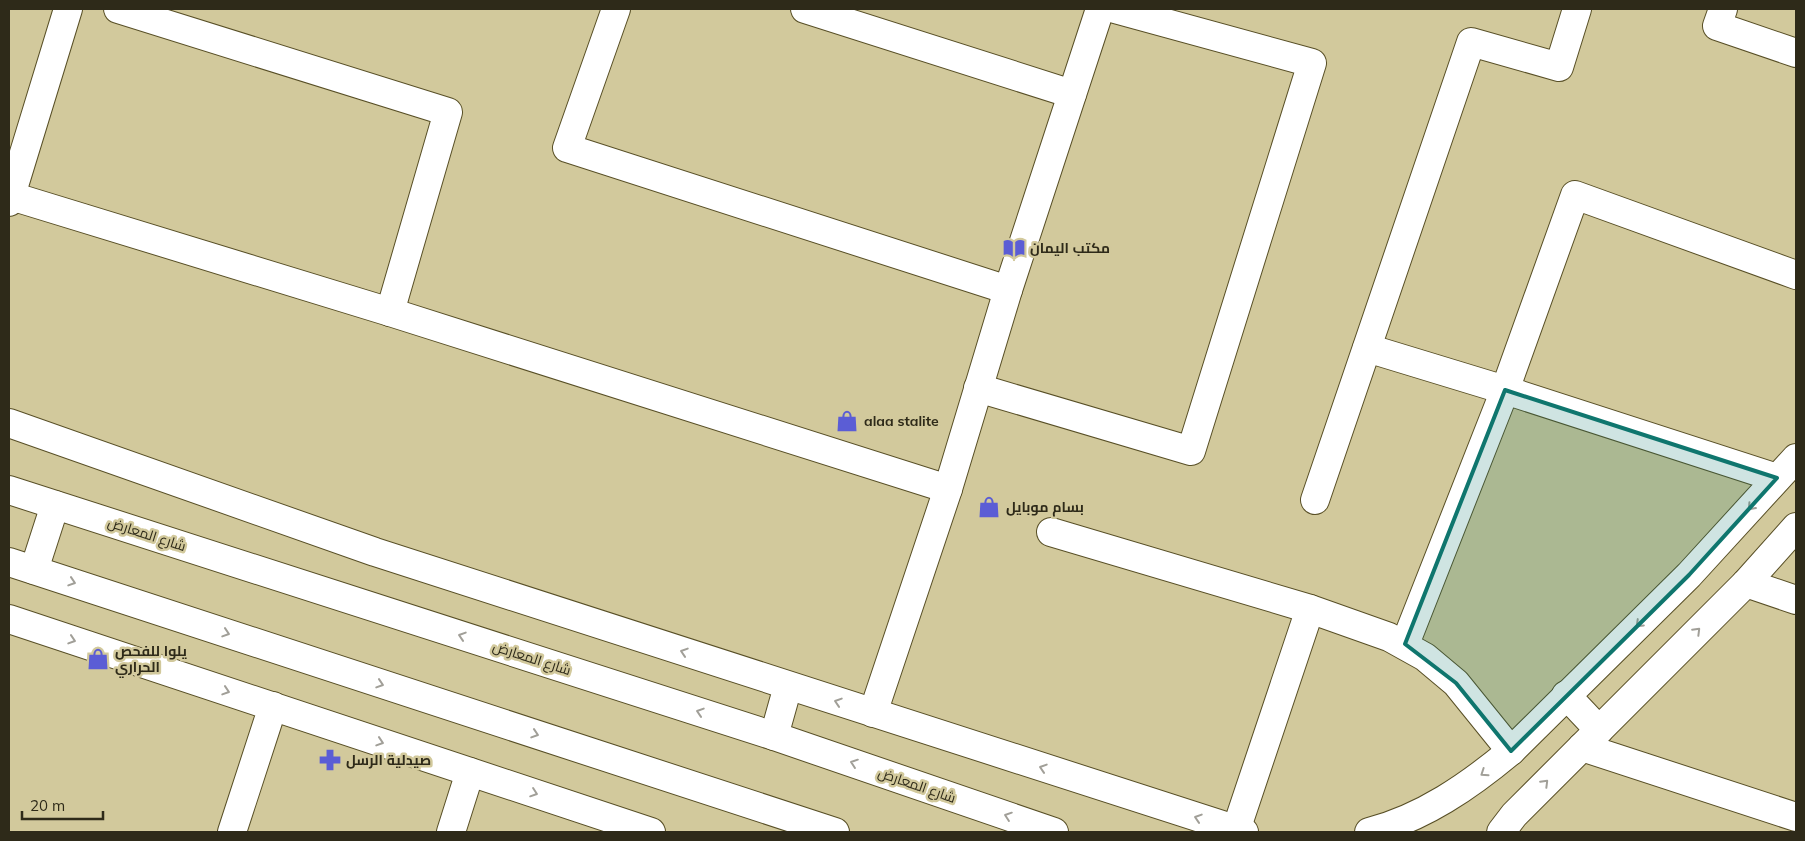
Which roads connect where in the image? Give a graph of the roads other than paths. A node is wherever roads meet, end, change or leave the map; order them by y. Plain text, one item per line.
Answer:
1 (68, 9) edge
2 (118, 9) edge
3 (616, 9) edge
4 (806, 9) edge
5 (1100, 9) edge
6 (1114, 9) edge
7 (1578, 9) edge
8 (1723, 9) edge
9 (1796, 53) edge
10 (1072, 94) junction
11 (10, 199) edge
12 (1796, 274) edge
13 (1008, 290) junction
14 (390, 312) junction
15 (1367, 348) junction
16 (978, 388) junction
17 (1505, 390) junction
18 (9, 423) edge
19 (1796, 458) edge
20 (1777, 478) junction
21 (948, 489) junction
22 (9, 490) edge
23 (1314, 500) dead end
24 (55, 505) junction
25 (1796, 527) edge
26 (1051, 532) dead end
27 (9, 562) edge
28 (34, 570) junction
29 (1746, 583) junction
30 (1796, 600) edge
31 (1310, 609) junction
32 (9, 619) edge
33 (1405, 644) junction
34 (788, 686) junction
35 (1566, 695) junction
36 (273, 706) junction
37 (873, 713) junction
38 (774, 736) junction
39 (1590, 738) junction
40 (1511, 751) junction
41 (470, 772) junction
42 (1796, 817) edge
43 (783, 824) edge
44 (1240, 831) edge
45 (232, 832) edge
46 (451, 832) edge
47 (650, 832) edge
48 (835, 832) edge
49 (1054, 832) edge
50 (1369, 832) edge
51 (1501, 832) edge

1 - 11 street
2 - 14 street
3 - 13 street
4 - 10 street
5 - 10 street
6 - 16 street
7 - 15 street
8 - 9 street
10 - 13 street
11 - 14 street
12 - 17 street
13 - 16 street
14 - 21 street
15 - 17 street
15 - 23 street
16 - 21 street
17 - 20 street
17 - 33 street
34 -> 18 street
19 - 20 street
20 -> 35 street
21 - 37 street
22 - 24 street, شارع المعارض
24 - 28 street
38 -> 24 street, شارع المعارض
25 - 29 street
26 - 31 street
27 - 28 street
28 -> 43 street
29 - 30 street
39 -> 29 street
31 - 33 street
31 - 44 street
32 -> 36 street
33 - 40 street
37 -> 34 street
34 - 38 street
35 - 39 street
35 - 40 street
36 -> 41 street
36 - 45 street
44 -> 37 street
49 -> 38 street, شارع المعارض
39 - 42 street
51 -> 39 street
40 -> 50 street
41 - 46 street
41 -> 47 street
43 - 48 street

